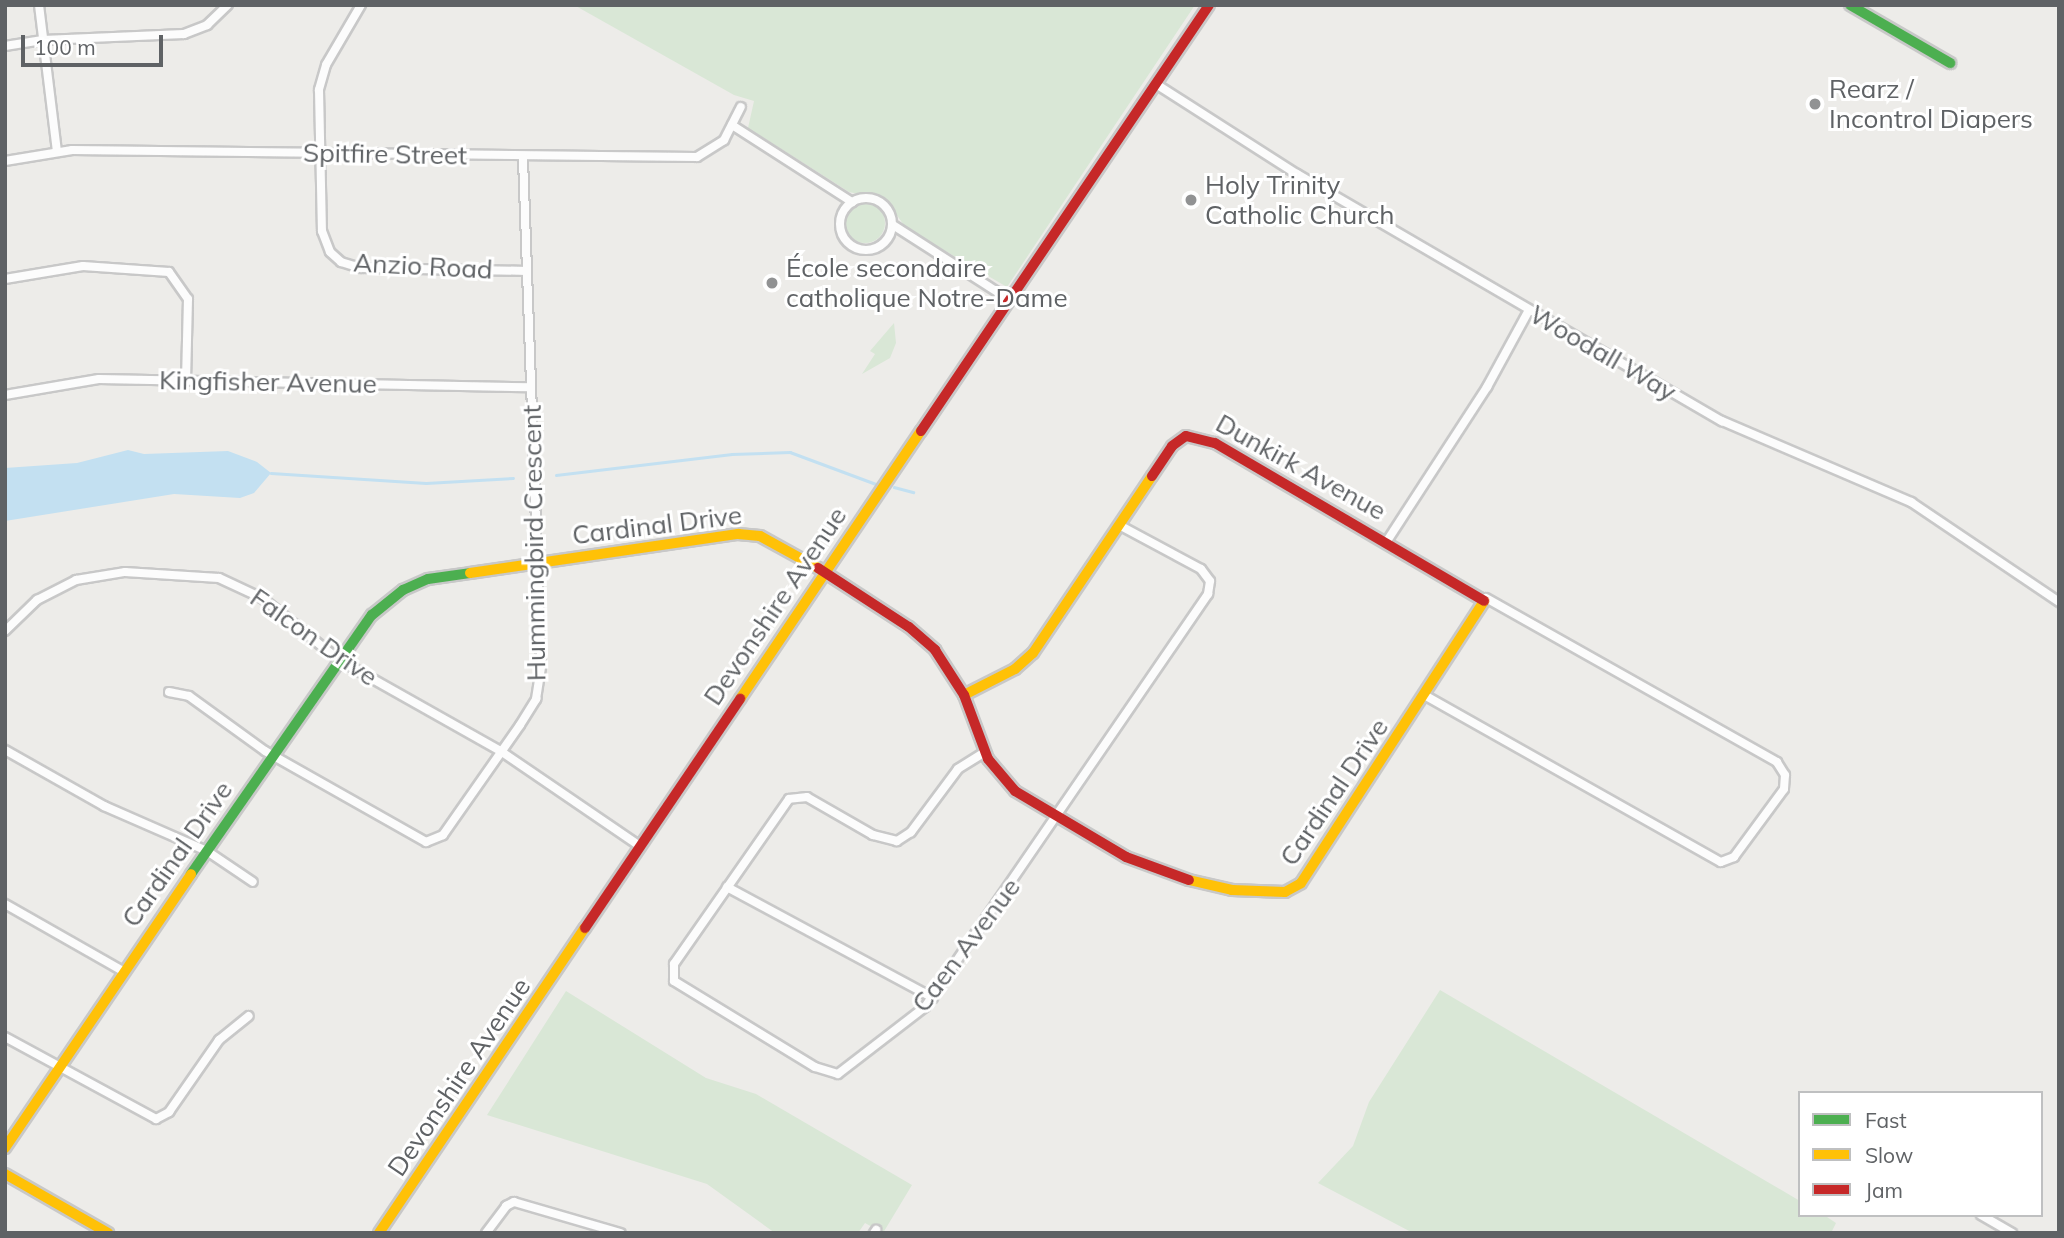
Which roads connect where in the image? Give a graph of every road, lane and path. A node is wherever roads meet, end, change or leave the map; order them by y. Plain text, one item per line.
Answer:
1 (39, 5) edge
2 (228, 5) edge
3 (361, 5) edge
4 (1209, 5) edge
5 (1850, 5) edge
6 (43, 40) junction
7 (5, 46) edge
8 (1950, 64) dead end
9 (1156, 83) junction
10 (741, 107) dead end
11 (732, 125) junction
12 (57, 152) junction
13 (321, 153) junction
14 (523, 157) junction
15 (5, 161) edge
16 (852, 202) junction
17 (893, 225) junction
18 (527, 271) junction
19 (5, 279) edge
20 (1010, 300) junction
21 (1529, 310) junction
22 (186, 381) junction
23 (531, 387) junction
24 (5, 394) edge
25 (1119, 525) junction
26 (1387, 541) junction
27 (537, 562) junction
28 (827, 572) junction
29 (1486, 597) junction
30 (2059, 602) edge
31 (5, 631) edge
32 (339, 660) junction
33 (169, 692) dead end
34 (964, 695) junction
35 (1426, 696) junction
36 (5, 750) edge
37 (502, 752) junction
38 (985, 752) junction
39 (272, 755) junction
40 (1057, 818) junction
41 (640, 846) junction
42 (207, 851) junction
43 (253, 883) dead end
44 (727, 887) junction
45 (5, 904) edge
46 (123, 971) junction
47 (933, 998) junction
48 (249, 1017) dead end
49 (5, 1037) edge
50 (57, 1067) junction
51 (5, 1148) edge
52 (5, 1174) edge
53 (1984, 1217) edge
54 (108, 1233) edge
55 (380, 1233) edge
56 (486, 1233) edge
57 (621, 1233) edge
58 (2012, 1233) edge

1 - 6 street
2 - 6 street
3 - 13 street, Anzio Road
4 - 9 street, Devonshire Avenue
5 - 8 street
6 - 7 street
6 - 12 street
9 - 20 street, Devonshire Avenue
9 - 21 street, Woodall Way
10 - 11 street, Spitfire Street
11 - 14 street, Spitfire Street
11 - 16 street
12 - 13 street, Spitfire Street
12 - 15 street, Spitfire Street
13 - 14 street, Spitfire Street
13 - 18 street, Anzio Road
14 - 18 street, Hummingbird Crescent
16 - 17 street
16 - 17 street
17 - 20 street
18 - 23 street, Hummingbird Crescent
19 - 22 street
20 - 28 street, Devonshire Avenue
21 - 26 street, Dunkirk Avenue
21 - 30 street, Woodall Way
22 - 23 street, Kingfisher Avenue
22 - 24 street, Kingfisher Avenue
23 - 27 street, Hummingbird Crescent
25 - 26 street, Dunkirk Avenue
25 - 34 street, Dunkirk Avenue
25 - 40 street, Caen Avenue
26 - 29 street
27 - 28 street, Cardinal Drive
27 - 32 street, Cardinal Drive
27 - 37 street, Hummingbird Crescent
28 - 34 street, Cardinal Drive
28 - 41 street, Devonshire Avenue
29 - 35 street, Cardinal Drive
29 - 35 street
31 - 32 street, Falcon Drive
32 - 37 street, Falcon Drive
32 - 39 street, Cardinal Drive
33 - 39 street, Hummingbird Crescent
34 - 38 street, Cardinal Drive
35 - 40 street, Cardinal Drive
36 - 42 street
37 - 39 street, Hummingbird Crescent
37 - 41 street, Falcon Drive
38 - 40 street, Cardinal Drive
38 - 44 street, Caen Avenue
39 - 42 street, Cardinal Drive
40 - 47 street, Caen Avenue
41 - 55 street, Devonshire Avenue
42 - 43 street
42 - 46 street, Cardinal Drive
44 - 47 street
44 - 47 street, Caen Avenue
45 - 46 street
46 - 50 street, Cardinal Drive
48 - 50 street
49 - 50 street
50 - 51 street, Cardinal Drive
52 - 54 street
53 - 58 street
56 - 57 street

